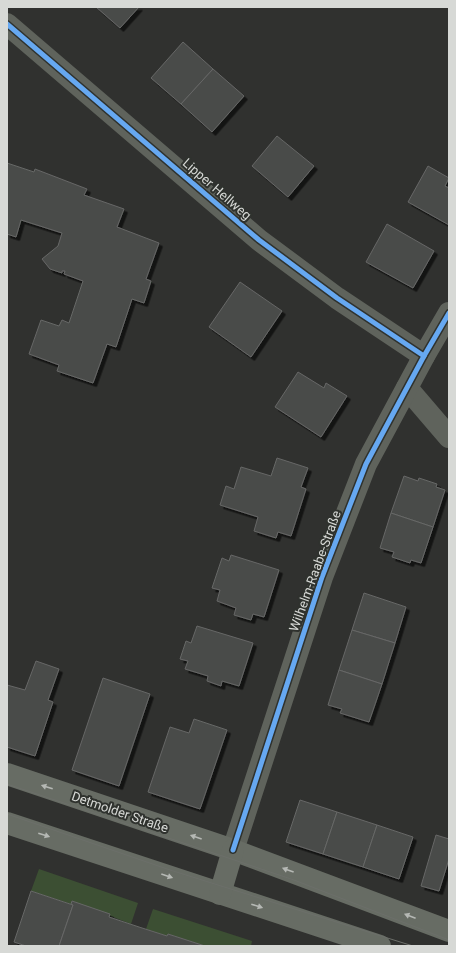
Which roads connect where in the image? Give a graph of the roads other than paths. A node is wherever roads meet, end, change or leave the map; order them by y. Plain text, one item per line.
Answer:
1 (7, 24) edge
2 (449, 313) edge
3 (424, 356) junction
4 (407, 388) junction
5 (449, 437) edge
6 (7, 774) edge
7 (7, 823) edge
8 (233, 850) junction
9 (220, 894) junction
10 (449, 931) edge
11 (380, 946) edge

1 - 3 street, Lipper Hellweg
2 - 3 street, Wilhelm-Raabe-Straße
3 - 4 street, Wilhelm-Raabe-Straße
4 - 5 street
4 - 8 street, Wilhelm-Raabe-Straße
8 -> 6 main road, Detmolder Straße
7 -> 9 main road
8 - 9 main road
10 -> 8 main road, Detmolder Straße
9 -> 11 main road

